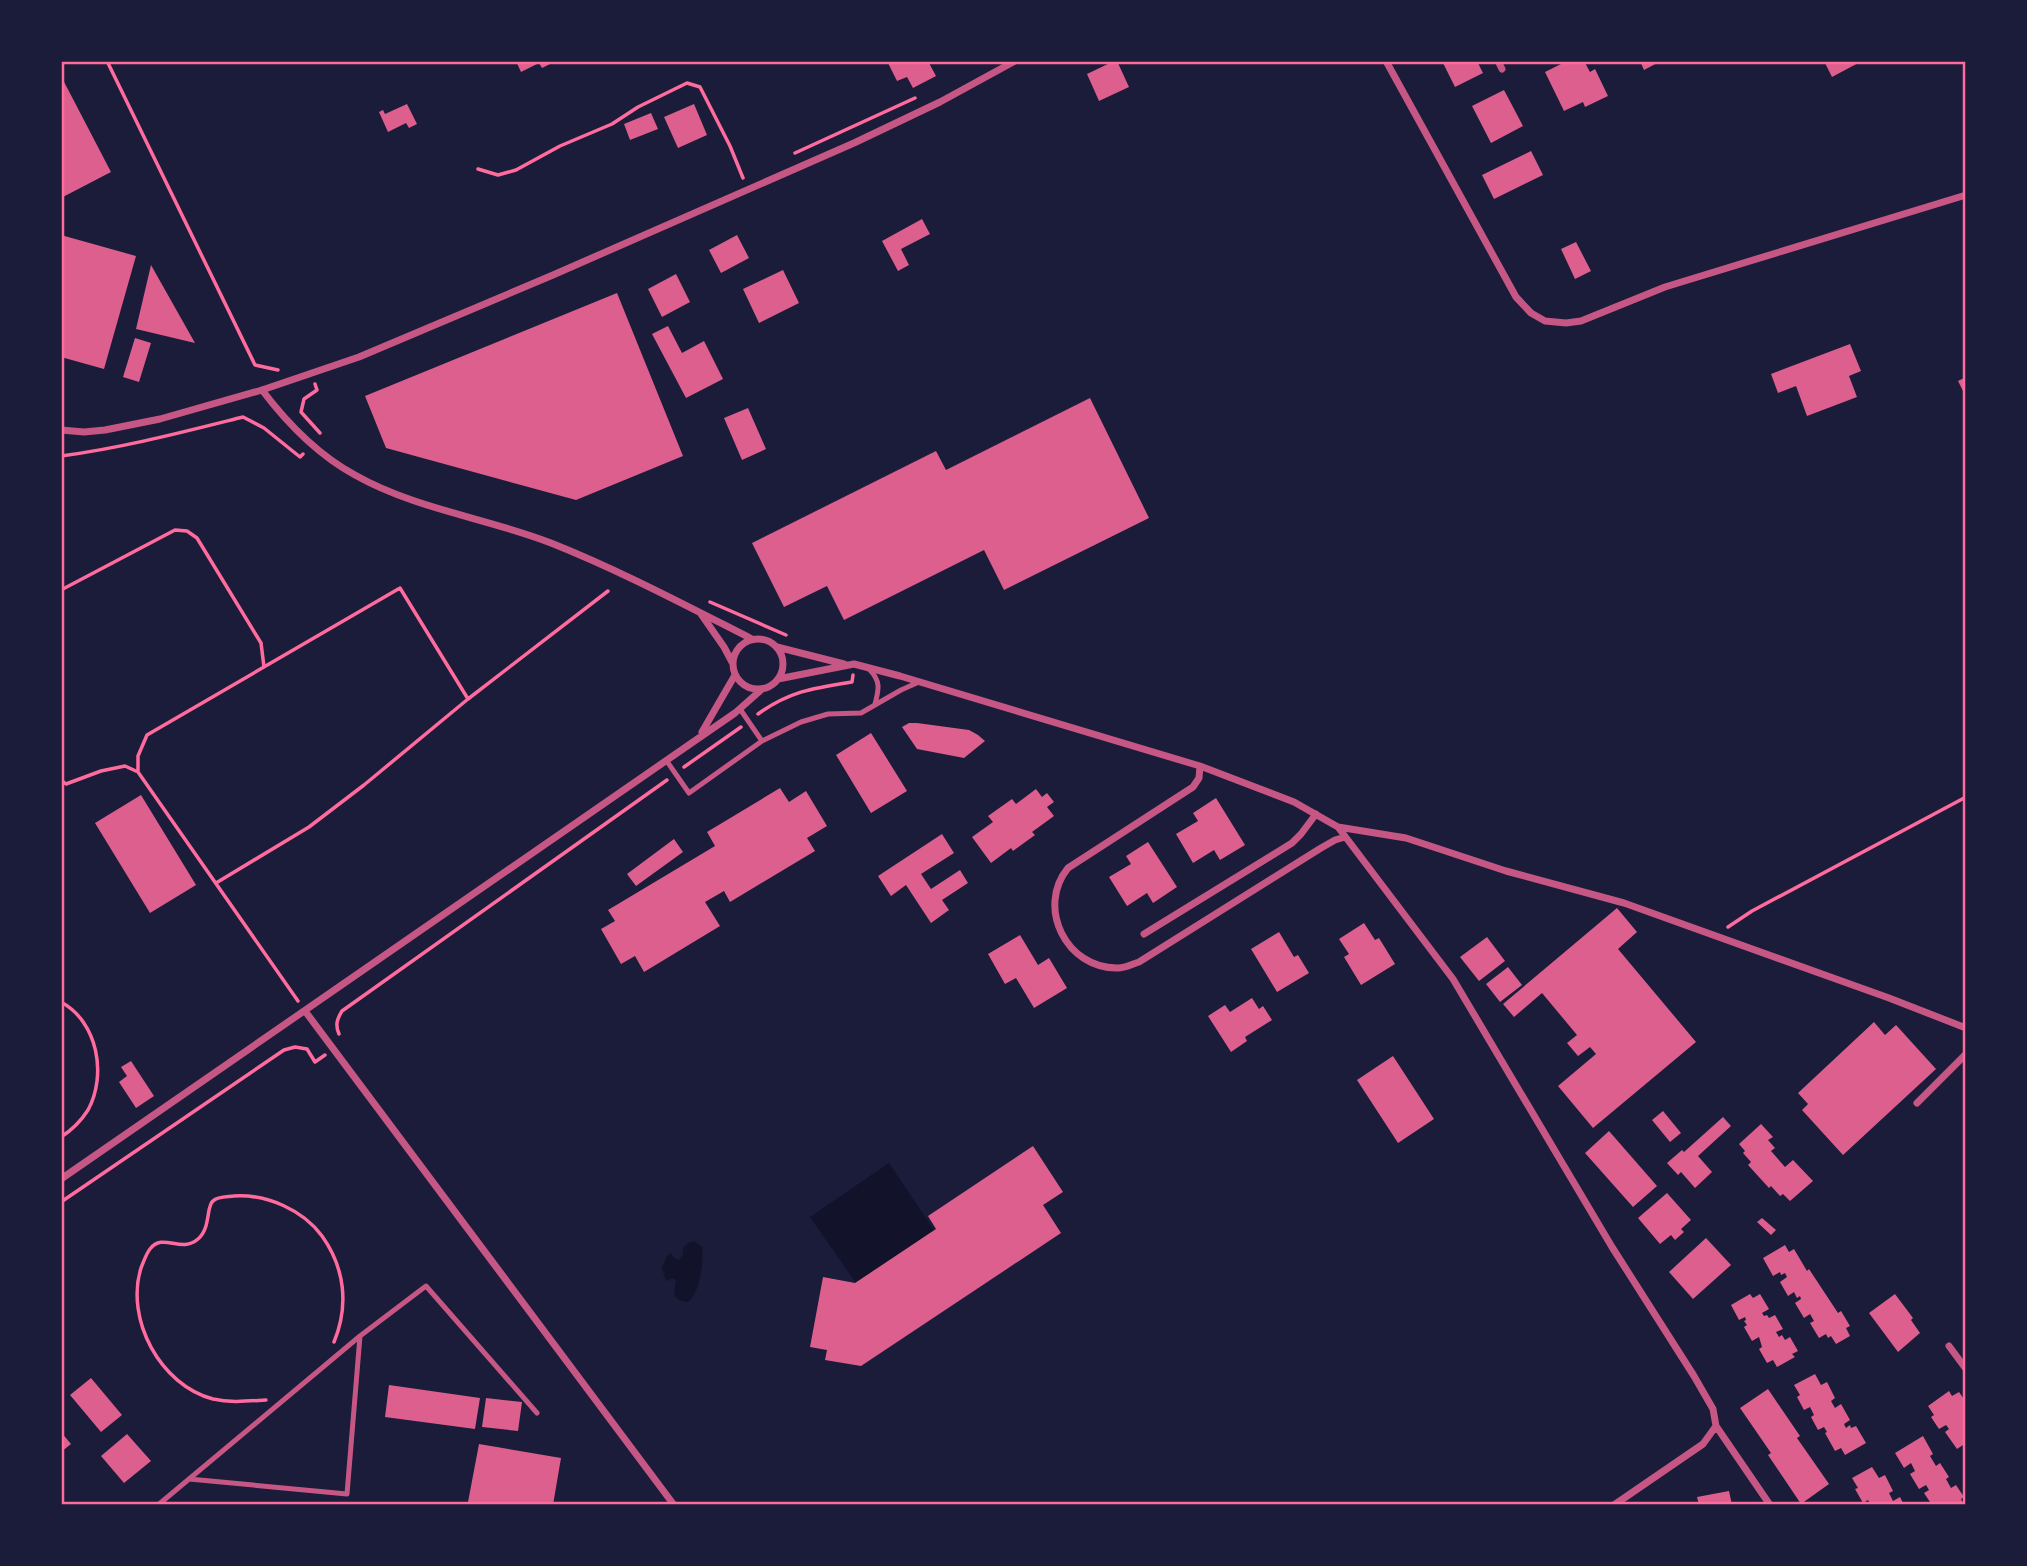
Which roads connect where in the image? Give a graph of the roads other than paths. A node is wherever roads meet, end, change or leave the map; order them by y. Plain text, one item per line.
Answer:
1 (1015, 61) edge
2 (1386, 61) edge
3 (1966, 195) edge
4 (262, 390) junction
5 (61, 430) edge
6 (701, 613) junction
7 (752, 639) junction
8 (777, 646) junction
9 (732, 662) junction
10 (851, 665) junction
11 (867, 667) junction
12 (735, 675) junction
13 (778, 679) junction
14 (920, 681) junction
15 (762, 689) junction
16 (875, 705) junction
17 (740, 709) junction
18 (701, 735) junction
19 (762, 741) junction
20 (666, 760) junction
21 (1199, 766) junction
22 (1316, 814) junction
23 (1338, 827) junction
24 (1345, 837) junction
25 (1144, 934) dead end
26 (305, 1011) junction
27 (1966, 1028) edge
28 (1966, 1054) edge
29 (1917, 1103) dead end
30 (61, 1179) edge
31 (360, 1336) junction
32 (1949, 1346) dead end
33 (1966, 1369) edge
34 (537, 1413) dead end
35 (1716, 1426) junction
36 (189, 1479) junction
37 (158, 1505) edge
38 (674, 1505) edge
39 (1614, 1505) edge
40 (1770, 1505) edge

1 - 4 street
2 - 3 street
4 - 5 street
4 - 6 street
6 - 7 street
6 - 9 street
7 - 8 street
7 - 9 street
8 - 10 street
8 - 13 street
9 - 12 street
10 - 11 street
10 - 13 street
11 - 14 street
11 - 16 lane
12 - 15 street
12 - 18 street
13 - 15 street
14 - 16 lane
14 - 21 street
15 - 17 street
16 - 19 lane
17 - 18 street
17 - 19 lane
18 - 20 street
19 - 20 lane
20 - 26 street
21 - 22 street
21 - 24 street
22 - 23 street
22 - 25 street
23 - 24 street
23 - 27 street
24 - 35 street
26 - 30 street
26 - 38 street
28 - 29 street
31 - 34 lane
31 - 36 lane
31 - 36 lane
32 - 33 street
35 - 39 street
35 - 40 street
36 - 37 lane

